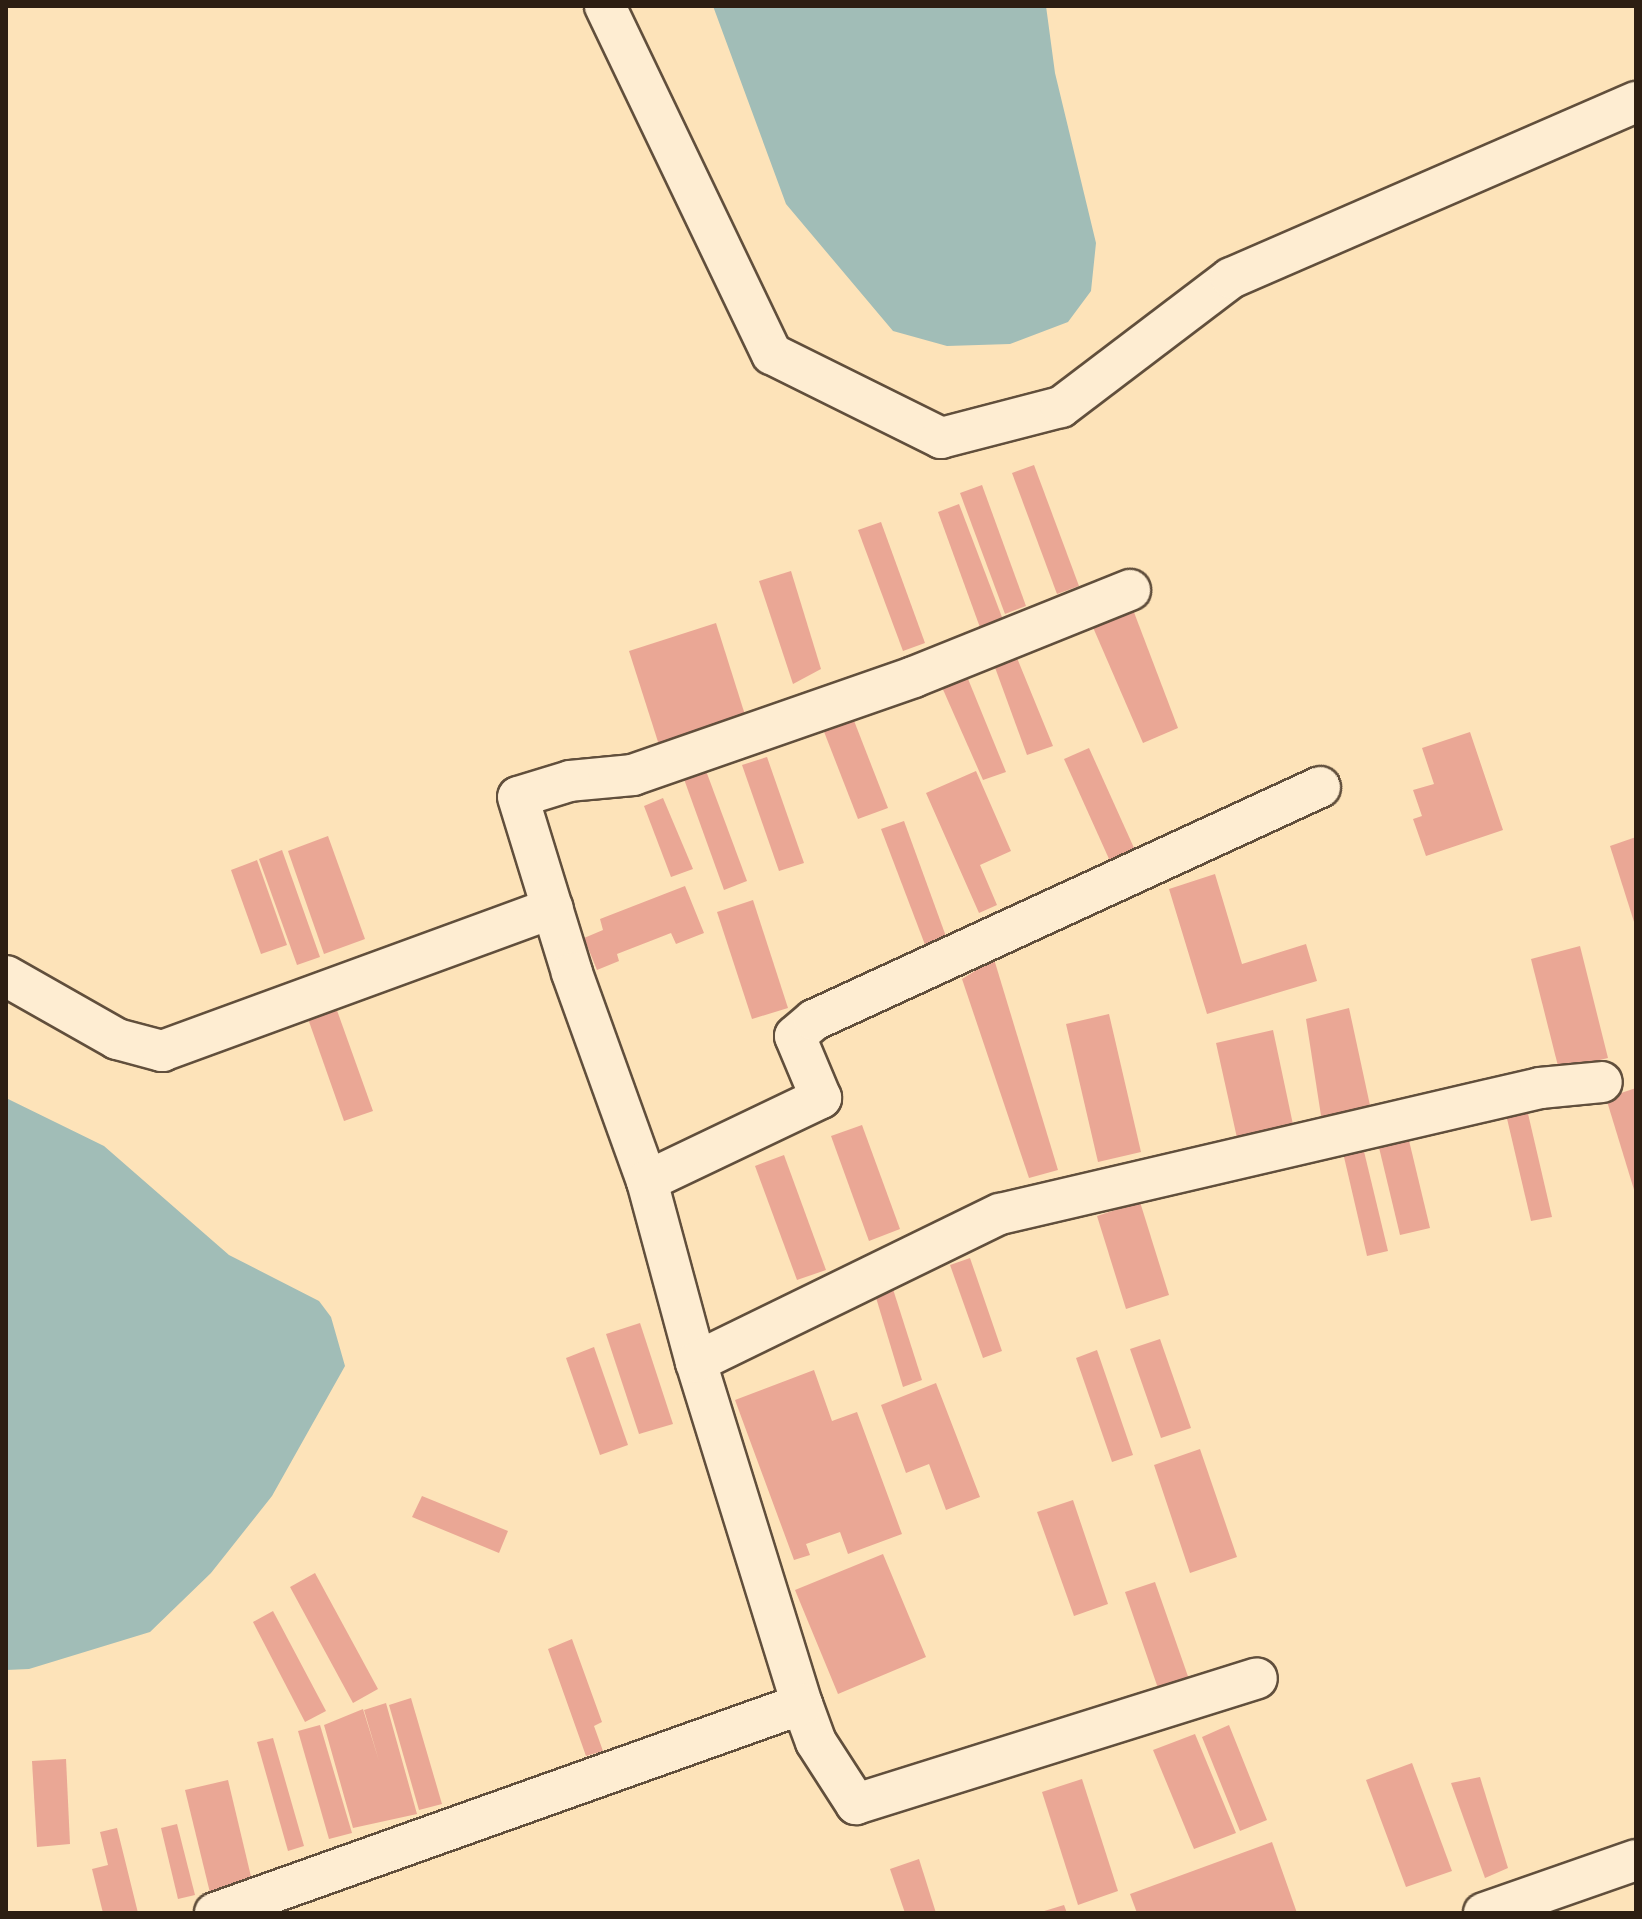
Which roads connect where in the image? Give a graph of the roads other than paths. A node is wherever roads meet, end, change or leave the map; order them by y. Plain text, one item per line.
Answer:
1 (605, 6) edge
2 (1636, 102) edge
3 (1130, 590) dead end
4 (1320, 787) dead end
5 (553, 908) junction
6 (6, 976) edge
7 (1602, 1082) dead end
8 (647, 1181) junction
9 (696, 1362) junction
10 (1257, 1678) dead end
11 (802, 1704) junction
12 (1636, 1860) edge
13 (288, 1901) edge
14 (215, 1913) edge
15 (1484, 1913) edge

1 - 2 street
3 - 5 street
4 - 8 street
5 - 6 street
5 - 8 street
7 - 9 street
8 - 9 street
9 - 11 street
10 - 11 street
11 - 13 street
12 - 15 street
13 - 14 street

